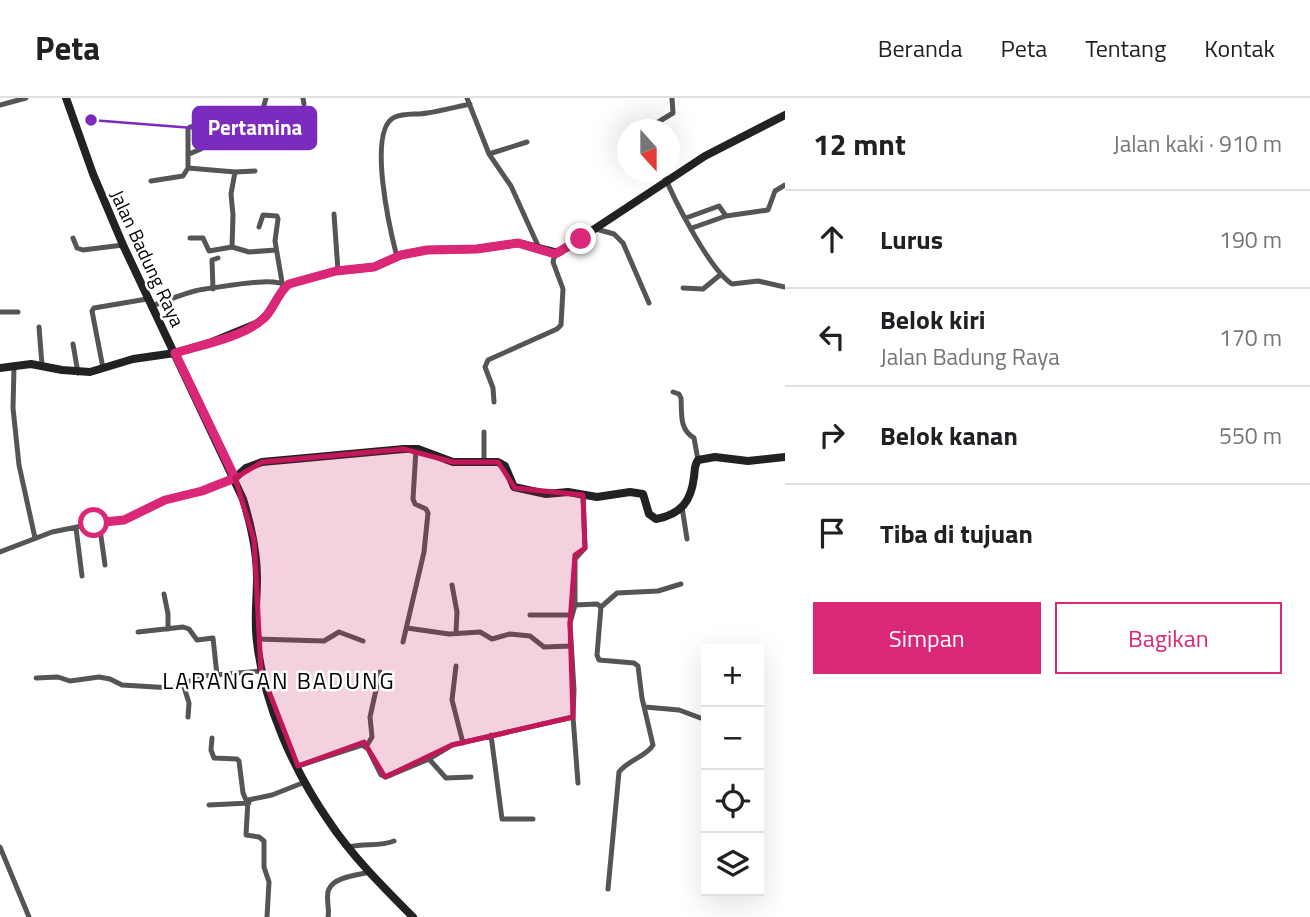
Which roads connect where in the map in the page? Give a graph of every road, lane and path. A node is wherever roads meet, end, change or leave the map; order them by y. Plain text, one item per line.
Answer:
1 (26, 98) edge
2 (66, 98) edge
3 (266, 98) edge
4 (672, 98) edge
5 (468, 101) edge
6 (0, 105) edge
7 (263, 109) junction
8 (785, 115) edge
9 (661, 119) edge
10 (290, 122) dead end
11 (200, 125) junction
12 (527, 142) dead end
13 (188, 154) junction
14 (489, 154) junction
15 (188, 168) junction
16 (255, 171) dead end
17 (234, 173) junction
18 (152, 181) dead end
19 (667, 183) junction
20 (785, 185) edge
21 (334, 214) dead end
22 (726, 216) junction
23 (687, 218) junction
24 (259, 227) dead end
25 (692, 228) junction
26 (593, 229) junction
27 (73, 238) dead end
28 (190, 238) dead end
29 (123, 245) junction
30 (232, 247) junction
31 (276, 250) junction
32 (540, 250) junction
33 (555, 254) junction
34 (397, 257) junction
35 (218, 258) dead end
36 (338, 271) junction
37 (720, 275) junction
38 (284, 284) junction
39 (785, 287) edge
40 (683, 288) dead end
41 (213, 289) junction
42 (149, 302) junction
43 (649, 303) dead end
44 (0, 312) edge
45 (18, 312) dead end
46 (40, 327) dead end
47 (73, 344) dead end
48 (175, 353) junction
49 (42, 365) junction
50 (14, 367) junction
51 (0, 368) edge
52 (103, 368) junction
53 (78, 373) junction
54 (673, 393) dead end
55 (494, 402) dead end
56 (484, 432) dead end
57 (416, 449) junction
58 (785, 457) edge
59 (698, 460) junction
60 (484, 462) junction
61 (235, 478) junction
62 (583, 495) junction
63 (682, 507) junction
64 (99, 522) junction
65 (76, 528) junction
66 (35, 538) junction
67 (687, 539) dead end
68 (0, 552) edge
69 (105, 565) dead end
70 (82, 576) dead end
71 (681, 584) dead end
72 (452, 585) dead end
73 (164, 594) dead end
74 (575, 605) junction
75 (601, 607) junction
76 (530, 615) dead end
77 (572, 615) junction
78 (407, 628) junction
79 (168, 629) junction
80 (138, 632) dead end
81 (456, 632) junction
82 (256, 639) junction
83 (363, 641) dead end
84 (403, 642) dead end
85 (571, 646) junction
86 (456, 666) dead end
87 (261, 671) junction
88 (380, 672) dead end
89 (217, 675) junction
90 (36, 678) dead end
91 (183, 684) junction
92 (645, 707) junction
93 (188, 717) dead end
94 (573, 717) junction
95 (701, 718) edge
96 (491, 736) junction
97 (212, 738) dead end
98 (463, 743) junction
99 (366, 747) junction
100 (429, 759) junction
101 (298, 766) junction
102 (471, 777) dead end
103 (305, 782) junction
104 (578, 783) dead end
105 (248, 801) junction
106 (209, 805) dead end
107 (533, 820) dead end
108 (394, 841) dead end
109 (0, 847) edge
110 (349, 847) junction
111 (370, 872) junction
112 (608, 889) dead end
113 (29, 917) edge
114 (267, 917) edge
115 (328, 917) edge
116 (412, 917) edge

1 - 6 street
2 - 29 street, Jalan Badung Raya
3 - 7 street
4 - 9 street
5 - 14 street
5 - 34 street
7 - 10 street
7 - 11 street
8 - 19 street
11 - 13 street
11 - 13 street
12 - 14 street
13 - 15 street
14 - 32 street
15 - 17 street
15 - 18 street
16 - 17 street
17 - 30 street
19 - 23 street
19 - 26 street
20 - 22 street
21 - 36 street
22 - 23 street
22 - 25 street
23 - 25 street
24 - 31 street
25 - 37 street
26 - 33 street
26 - 43 street
27 - 29 street
28 - 30 street
29 - 42 street, Jalan Badung Raya
30 - 31 street
31 - 38 street
32 - 33 street
32 - 34 street
33 - 55 street
34 - 36 street
35 - 41 street
36 - 38 street
37 - 39 street
37 - 40 street
38 - 41 street
38 - 48 street
41 - 42 street
42 - 48 street, Jalan Badung Raya
42 - 52 street
44 - 45 street
46 - 49 street
47 - 53 street
48 - 52 street
48 - 61 street, Jalan Badung Raya
49 - 50 street
49 - 53 street
50 - 51 street
50 - 66 street
52 - 53 street
54 - 59 street
56 - 60 street
57 - 60 street
57 - 61 street
57 - 78 street
58 - 59 street
59 - 63 street
60 - 62 street
61 - 64 street
61 - 82 street, Jalan Badung Raya
62 - 63 street
62 - 74 street
63 - 67 street
64 - 65 street
64 - 69 street
65 - 66 street
65 - 70 street
66 - 68 street
71 - 75 street
72 - 81 street
73 - 79 street
74 - 75 street
74 - 77 street
75 - 92 street
76 - 77 street
77 - 85 street
78 - 81 street
78 - 84 street
79 - 80 street
79 - 89 street
81 - 85 street
82 - 83 street
82 - 87 street, Jalan Badung Raya
85 - 94 street
86 - 98 street
87 - 89 street
87 - 101 street, Jalan Badung Raya
88 - 99 street
89 - 91 street
90 - 91 street
91 - 93 street
92 - 95 street
92 - 112 street
94 - 96 street
94 - 104 street
96 - 98 street
96 - 107 street
97 - 105 street
98 - 100 street
99 - 100 street
99 - 101 street
100 - 102 street
101 - 103 street, Jalan Badung Raya
103 - 105 street
103 - 110 street, Jalan Badung Raya
105 - 106 street
105 - 114 street
108 - 110 street
109 - 113 street
110 - 111 street, Jalan Badung Raya
111 - 115 street
111 - 116 street, Jalan Badung Raya

